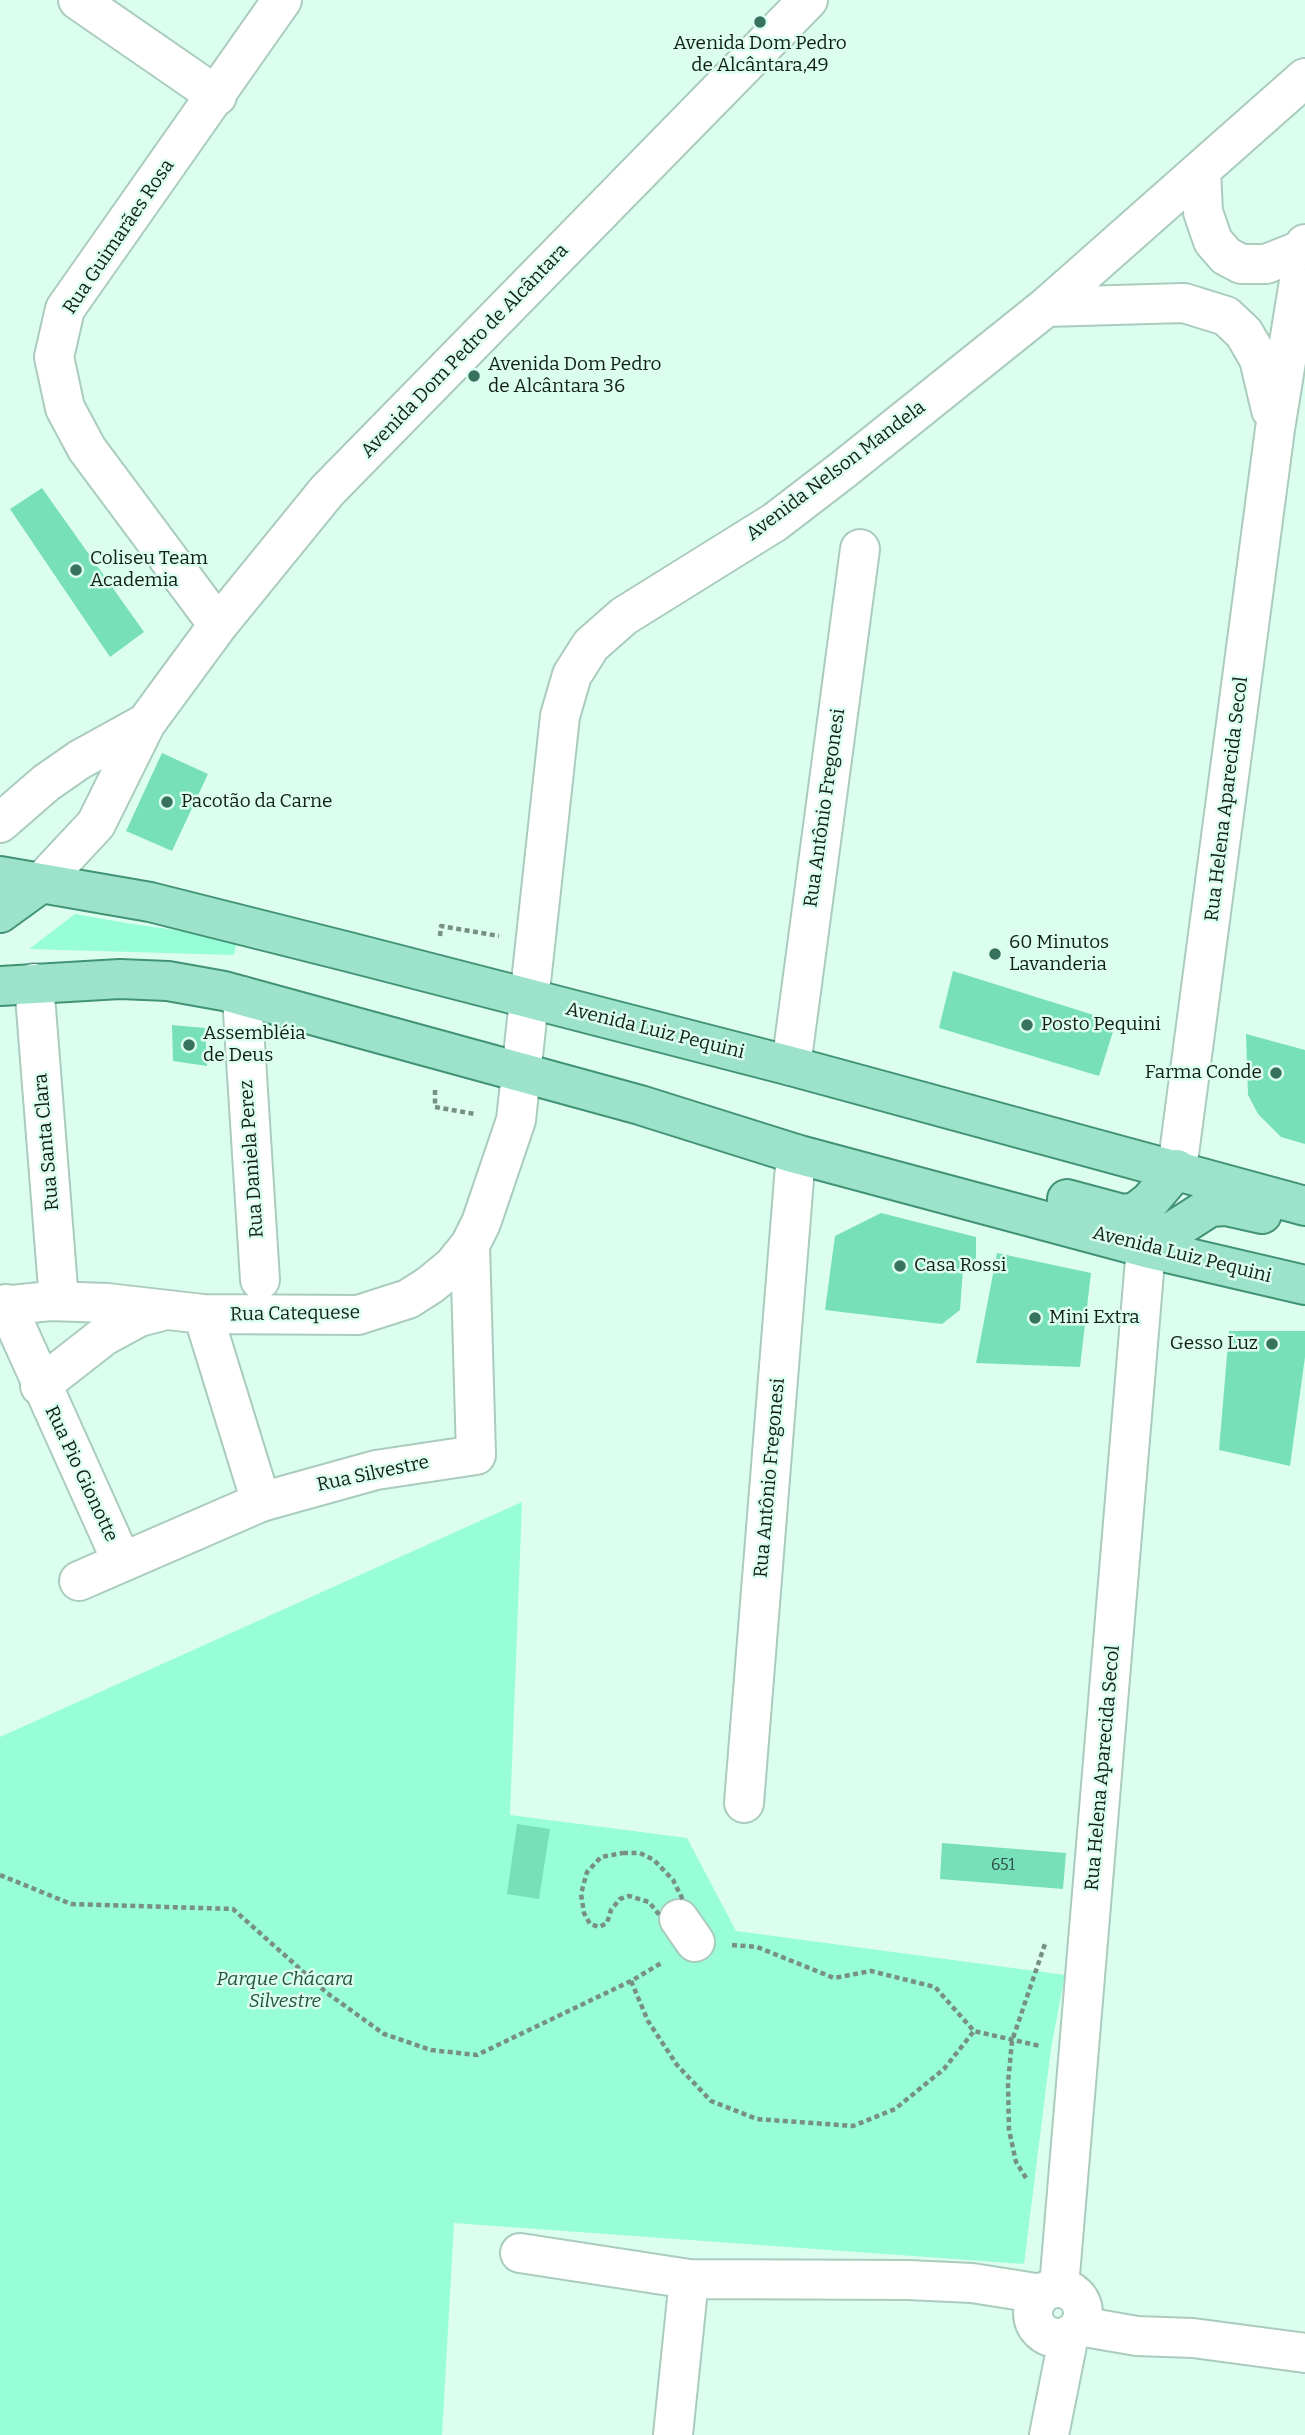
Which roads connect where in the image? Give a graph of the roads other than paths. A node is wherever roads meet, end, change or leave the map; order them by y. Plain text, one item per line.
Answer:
1 (78, 0) edge
2 (282, 0) edge
3 (808, 0) edge
4 (1305, 78) edge
5 (217, 96) junction
6 (1201, 171) junction
7 (1305, 246) edge
8 (1046, 307) junction
9 (1275, 429) junction
10 (860, 550) dead end
11 (218, 625) junction
12 (146, 723) junction
13 (0, 823) edge
14 (0, 876) edge
15 (40, 884) junction
16 (0, 914) edge
17 (17, 985) edge
18 (242, 996) junction
19 (529, 998) junction
20 (791, 1066) junction
21 (522, 1072) junction
22 (796, 1154) junction
23 (1177, 1169) junction
24 (1305, 1206) edge
25 (1305, 1225) edge
26 (470, 1245) junction
27 (1146, 1248) junction
28 (260, 1280) dead end
29 (1305, 1285) edge
30 (59, 1301) junction
31 (3, 1305) edge
32 (186, 1312) junction
33 (40, 1386) junction
34 (261, 1502) junction
35 (122, 1562) junction
36 (79, 1581) dead end
37 (744, 1803) dead end
38 (520, 2253) dead end
39 (689, 2279) junction
40 (1059, 2315) junction
41 (1305, 2353) edge
42 (673, 2435) edge
43 (1046, 2435) edge

1 - 5 street
2 - 5 street, Rua Guimarães Rosa
3 - 11 street, Avenida Dom Pedro de Alcântara
4 - 6 street, Avenida Nelson Mandela
5 - 11 street, Rua Guimarães Rosa
6 - 7 street
6 - 8 street, Avenida Nelson Mandela
7 - 9 street, Rua Helena Aparecida Secol
8 - 9 street, Rua Helena Aparecida Secol
8 - 19 street, Avenida Nelson Mandela
9 - 23 street, Rua Helena Aparecida Secol
10 - 20 street, Rua Antônio Fregonesi
11 - 12 street, Avenida Dom Pedro de Alcântara
12 - 13 street, Avenida Dom Pedro de Alcântara
12 - 15 street, Avenida Dom Pedro de Alcântara
14 - 15 main road, Avenida Luiz Pequini
15 - 16 main road
15 - 19 main road, Avenida Luiz Pequini
17 - 18 main road, Avenida Luiz Pequini
17 - 30 street, Rua Santa Clara
18 - 21 main road, Avenida Luiz Pequini
18 - 28 street, Rua Daniela Perez
19 - 20 main road, Avenida Luiz Pequini
19 - 21 street, Avenida Nelson Mandela
20 - 23 main road, Avenida Luiz Pequini
21 - 22 main road, Avenida Luiz Pequini
21 - 26 street, Rua Catequese
22 - 23 main road
22 - 27 main road, Avenida Luiz Pequini
22 - 37 street, Rua Antônio Fregonesi
23 - 24 main road, Avenida Luiz Pequini
25 - 27 main road
26 - 32 street, Rua Catequese
26 - 34 street, Rua Silvestre
27 - 29 main road, Avenida Luiz Pequini
27 - 40 street, Rua Helena Aparecida Secol
30 - 31 street, Rua Catequese
30 - 32 street, Rua Catequese
31 - 33 street, Rua Pio Gionotte
32 - 33 street
32 - 34 street
33 - 35 street, Rua Pio Gionotte
34 - 35 street, Rua Silvestre
35 - 36 street, Rua Silvestre
38 - 39 street
39 - 40 street
39 - 42 street
40 - 41 street
40 - 43 street, Rua Helena Aparecida Secol

